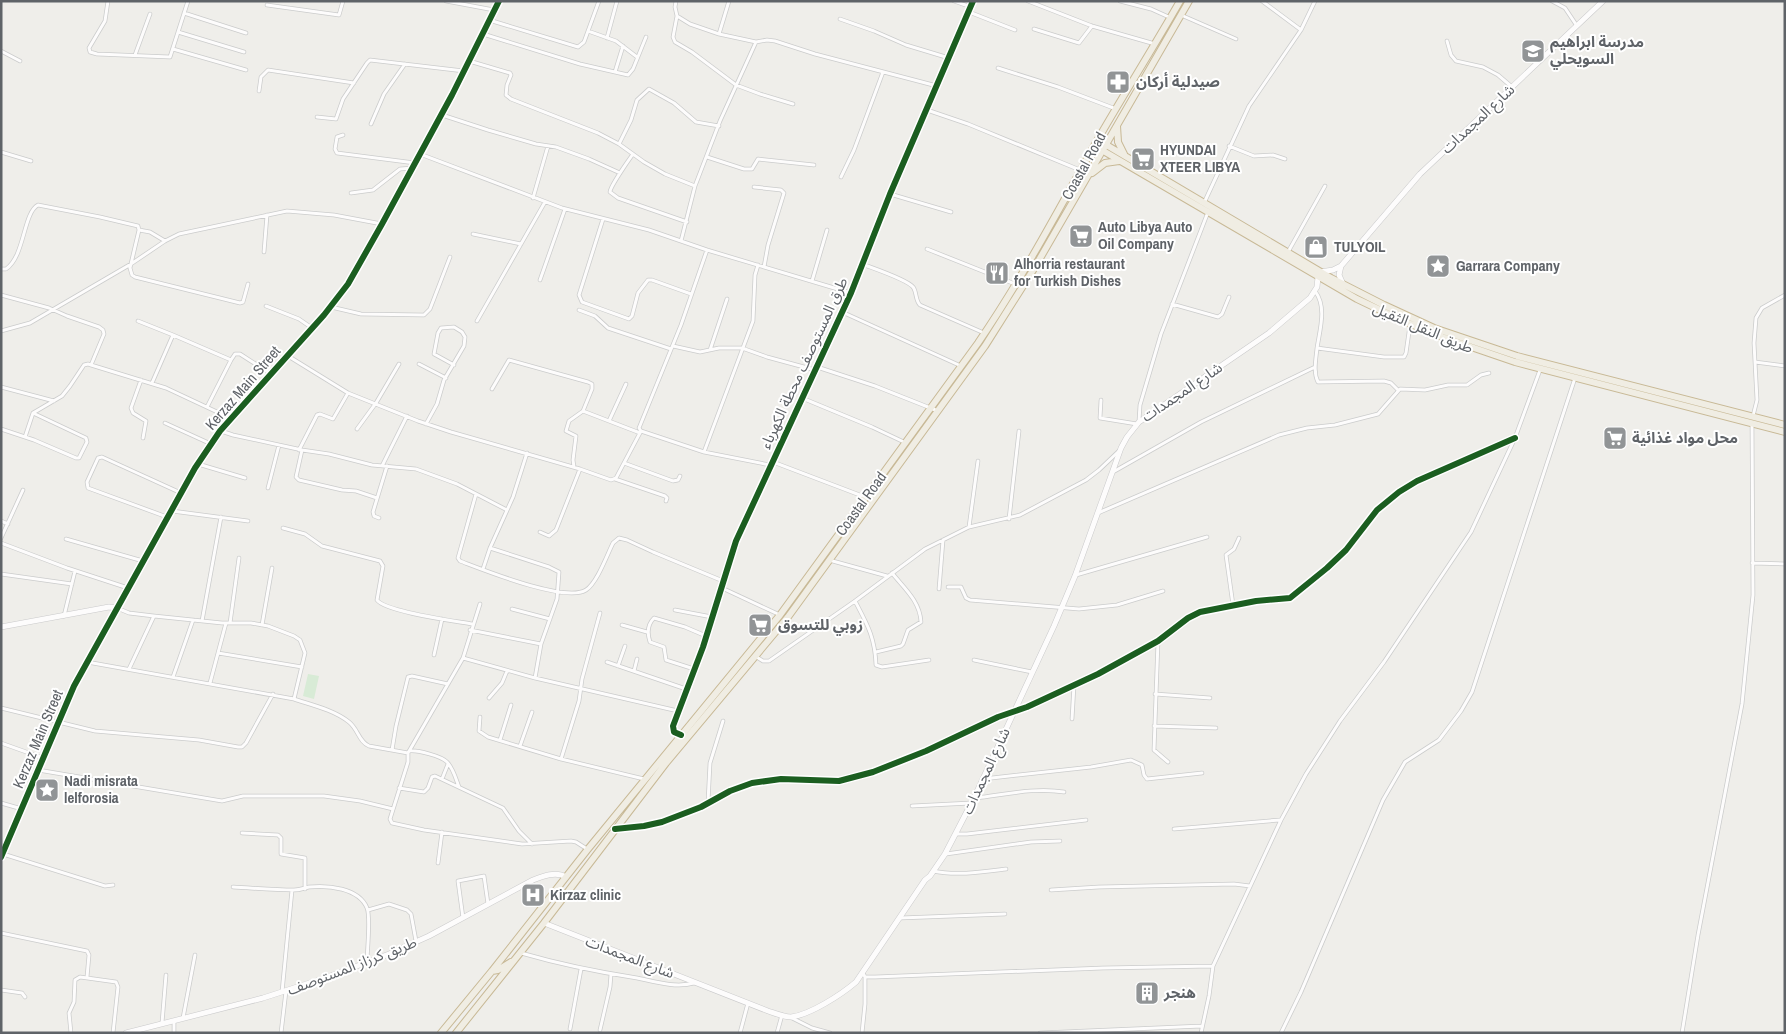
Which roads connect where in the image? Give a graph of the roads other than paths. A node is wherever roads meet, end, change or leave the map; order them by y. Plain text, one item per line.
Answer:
1 (108, 1) edge
2 (188, 1) edge
3 (343, 1) edge
4 (446, 1) edge
5 (499, 1) edge
6 (599, 1) edge
7 (617, 1) edge
8 (676, 1) edge
9 (730, 1) edge
10 (954, 1) edge
11 (974, 1) edge
12 (1028, 1) edge
13 (1120, 1) edge
14 (1180, 1) edge
15 (1189, 1) edge
16 (1262, 1) edge
17 (1315, 1) edge
18 (1552, 1) edge
19 (1602, 1) edge
20 (267, 4) dead end
21 (970, 9) junction
22 (494, 10) junction
23 (184, 13) junction
24 (150, 14) dead end
25 (1181, 15) junction
26 (677, 16) junction
27 (1171, 18) junction
28 (840, 19) dead end
29 (489, 20) junction
30 (1092, 26) junction
31 (1577, 26) junction
32 (1034, 29) dead end
33 (588, 30) junction
34 (1015, 30) dead end
35 (1301, 30) junction
36 (178, 32) junction
37 (246, 33) dead end
38 (482, 34) junction
39 (719, 34) junction
40 (646, 37) dead end
41 (606, 38) junction
42 (1236, 39) dead end
43 (1447, 41) dead end
44 (756, 42) junction
45 (1155, 44) junction
46 (623, 46) junction
47 (173, 49) junction
48 (1, 51) edge
49 (244, 52) dead end
50 (136, 55) junction
51 (638, 57) junction
52 (949, 58) junction
53 (20, 61) dead end
54 (469, 61) junction
55 (405, 64) junction
56 (998, 68) dead end
57 (246, 70) dead end
58 (464, 71) junction
59 (615, 72) junction
60 (883, 72) junction
61 (354, 83) junction
62 (736, 85) junction
63 (938, 86) junction
64 (1512, 87) junction
65 (260, 91) dead end
66 (794, 104) dead end
67 (1116, 109) junction
68 (927, 110) junction
69 (442, 115) junction
70 (317, 117) dead end
71 (1118, 123) junction
72 (371, 124) dead end
73 (719, 126) junction
74 (343, 135) dead end
75 (1096, 143) junction
76 (619, 144) junction
77 (548, 146) junction
78 (1229, 146) junction
79 (1103, 148) junction
80 (1, 152) edge
81 (420, 154) junction
82 (633, 154) junction
83 (707, 157) junction
84 (1285, 159) dead end
85 (32, 161) dead end
86 (1126, 161) junction
87 (814, 164) dead end
88 (414, 165) junction
89 (1081, 170) junction
90 (620, 173) junction
91 (841, 177) dead end
92 (1088, 177) junction
93 (695, 186) junction
94 (1325, 186) dead end
95 (754, 187) dead end
96 (351, 193) dead end
97 (890, 194) junction
98 (533, 198) junction
99 (545, 202) junction
100 (1204, 203) junction
101 (565, 209) junction
102 (952, 212) dead end
103 (1208, 212) junction
104 (267, 215) junction
105 (603, 218) junction
106 (686, 222) junction
107 (382, 224) junction
108 (139, 230) junction
109 (827, 230) dead end
110 (473, 234) dead end
111 (164, 241) junction
112 (681, 241) junction
113 (521, 244) junction
114 (927, 249) dead end
115 (707, 250) junction
116 (264, 252) dead end
117 (1288, 253) junction
118 (450, 257) dead end
119 (131, 264) junction
120 (862, 264) junction
121 (758, 265) junction
122 (1341, 266) junction
123 (764, 267) junction
124 (1, 269) edge
125 (1319, 274) junction
126 (540, 280) dead end
127 (812, 281) junction
128 (248, 284) dead end
129 (1016, 284) junction
130 (1344, 285) junction
131 (1315, 291) junction
132 (851, 293) junction
133 (691, 294) junction
134 (1785, 295) edge
135 (1, 296) edge
136 (1229, 297) dead end
137 (728, 299) dead end
138 (1172, 304) junction
139 (266, 306) dead end
140 (331, 307) junction
141 (53, 310) junction
142 (580, 310) dead end
143 (842, 312) junction
144 (138, 321) dead end
145 (477, 321) dead end
146 (1410, 324) junction
147 (312, 328) junction
148 (1, 331) edge
149 (985, 333) junction
150 (173, 335) junction
151 (672, 347) junction
152 (742, 348) junction
153 (1317, 348) junction
154 (710, 350) junction
155 (288, 356) junction
156 (231, 360) junction
157 (1755, 362) junction
158 (399, 364) dead end
159 (419, 364) dead end
160 (91, 365) junction
161 (454, 365) junction
162 (962, 366) junction
163 (1785, 366) edge
164 (1315, 367) junction
165 (816, 368) junction
166 (1541, 369) junction
167 (1489, 373) dead end
168 (271, 374) junction
169 (446, 378) junction
170 (1574, 378) junction
171 (141, 380) junction
172 (152, 383) junction
173 (626, 384) dead end
174 (1, 387) edge
175 (492, 389) dead end
176 (1398, 390) junction
177 (348, 393) junction
178 (801, 398) junction
179 (1101, 400) dead end
180 (54, 402) junction
181 (376, 403) junction
182 (1689, 404) junction
183 (207, 407) junction
184 (934, 410) junction
185 (583, 411) junction
186 (33, 413) junction
187 (408, 416) junction
188 (230, 418) junction
189 (1752, 420) junction
190 (609, 421) junction
191 (165, 423) dead end
192 (1138, 423) junction
193 (426, 424) junction
194 (1785, 425) edge
195 (1, 428) edge
196 (357, 429) dead end
197 (1019, 430) dead end
198 (220, 431) junction
199 (640, 432) junction
200 (1785, 432) edge
201 (25, 437) junction
202 (143, 438) dead end
203 (1515, 438) junction
204 (906, 443) junction
205 (211, 444) junction
206 (279, 445) junction
207 (1121, 448) junction
208 (300, 450) junction
209 (704, 452) junction
210 (526, 453) junction
211 (978, 461) dead end
212 (624, 463) junction
213 (771, 463) junction
214 (197, 464) junction
215 (382, 466) junction
216 (387, 466) junction
217 (574, 467) junction
218 (580, 468) junction
219 (1113, 472) junction
220 (680, 476) dead end
221 (245, 478) dead end
222 (615, 479) junction
223 (268, 488) dead end
224 (23, 490) dead end
225 (181, 493) junction
226 (476, 494) junction
227 (377, 498) junction
228 (866, 498) junction
229 (666, 501) dead end
230 (507, 510) junction
231 (171, 511) junction
232 (1098, 513) junction
233 (167, 517) junction
234 (221, 517) junction
235 (379, 518) dead end
236 (1009, 519) junction
237 (1, 521) edge
238 (248, 521) dead end
239 (8, 524) junction
240 (969, 527) junction
241 (283, 528) dead end
242 (540, 532) dead end
243 (1208, 537) dead end
244 (1, 538) edge
245 (1239, 538) dead end
246 (66, 539) dead end
247 (943, 540) junction
248 (1, 543) edge
249 (490, 548) junction
250 (239, 558) dead end
251 (829, 560) junction
252 (143, 561) junction
253 (1752, 563) junction
254 (1785, 564) edge
255 (272, 568) dead end
256 (483, 569) junction
257 (75, 570) junction
258 (892, 573) junction
259 (1, 574) edge
260 (888, 576) junction
261 (1075, 576) junction
262 (723, 581) junction
263 (72, 584) junction
264 (948, 587) dead end
265 (128, 588) junction
266 (722, 588) junction
267 (939, 589) dead end
268 (1164, 590) dead end
269 (558, 591) junction
270 (855, 601) junction
271 (480, 604) dead end
272 (1233, 605) junction
273 (117, 608) junction
274 (1062, 608) junction
275 (512, 609) dead end
276 (675, 610) dead end
277 (600, 612) dead end
278 (780, 615) junction
279 (64, 616) junction
280 (154, 616) junction
281 (713, 617) junction
282 (442, 619) junction
283 (550, 619) junction
284 (193, 620) junction
285 (202, 621) junction
286 (228, 623) junction
287 (472, 624) junction
288 (262, 625) junction
289 (622, 625) dead end
290 (1, 627) edge
291 (470, 630) junction
292 (647, 632) junction
293 (707, 637) junction
294 (1158, 641) junction
295 (541, 644) junction
296 (625, 646) dead end
297 (876, 652) junction
298 (218, 653) junction
299 (434, 655) dead end
300 (755, 656) junction
301 (463, 658) junction
302 (638, 659) dead end
303 (930, 660) dead end
304 (974, 660) dead end
305 (87, 662) junction
306 (607, 662) dead end
307 (618, 666) junction
308 (302, 667) junction
309 (694, 669) junction
310 (129, 670) junction
311 (507, 670) junction
312 (634, 671) junction
313 (1032, 672) junction
314 (173, 677) junction
315 (535, 678) junction
316 (210, 683) junction
317 (448, 684) junction
318 (1074, 685) junction
319 (581, 688) junction
320 (686, 689) junction
321 (274, 694) junction
322 (1156, 694) junction
323 (489, 698) dead end
324 (1210, 698) dead end
325 (294, 699) junction
326 (511, 705) dead end
327 (1, 708) edge
328 (678, 711) junction
329 (1014, 711) junction
330 (532, 712) dead end
331 (480, 717) dead end
332 (1072, 719) dead end
333 (723, 721) dead end
334 (58, 722) junction
335 (1154, 726) junction
336 (1216, 728) dead end
337 (684, 736) junction
338 (500, 740) junction
339 (1, 743) edge
340 (520, 746) junction
341 (392, 750) junction
342 (408, 752) junction
343 (43, 758) junction
344 (560, 759) junction
345 (1168, 762) dead end
346 (448, 764) junction
347 (38, 770) junction
348 (1202, 773) dead end
349 (442, 779) junction
350 (645, 779) junction
351 (983, 779) junction
352 (459, 787) junction
353 (399, 788) junction
354 (1064, 792) dead end
355 (973, 800) junction
356 (708, 802) junction
357 (1, 803) edge
358 (912, 806) dead end
359 (22, 809) junction
360 (393, 809) junction
361 (1086, 820) dead end
362 (1281, 820) junction
363 (1174, 828) dead end
364 (615, 829) junction
365 (442, 832) junction
366 (242, 834) dead end
367 (956, 834) junction
368 (1, 841) edge
369 (1060, 841) dead end
370 (8, 842) junction
371 (533, 844) junction
372 (588, 849) junction
373 (945, 854) junction
374 (2, 856) edge
375 (438, 863) dead end
376 (1006, 869) dead end
377 (933, 871) junction
378 (566, 877) junction
379 (113, 885) dead end
380 (1250, 886) junction
381 (233, 887) dead end
382 (305, 888) junction
383 (292, 890) junction
384 (1050, 890) dead end
385 (488, 905) junction
386 (368, 910) junction
387 (1004, 914) dead end
388 (463, 918) junction
389 (900, 918) junction
390 (544, 923) junction
391 (1, 933) edge
392 (416, 942) junction
393 (195, 955) dead end
394 (518, 956) junction
395 (367, 962) junction
396 (1213, 966) junction
397 (581, 968) junction
398 (492, 971) junction
399 (611, 974) junction
400 (166, 975) dead end
401 (863, 975) junction
402 (87, 977) junction
403 (697, 983) junction
404 (1, 990) edge
405 (284, 992) junction
406 (26, 997) dead end
407 (748, 1003) junction
408 (782, 1015) junction
409 (790, 1017) junction
410 (183, 1018) junction
411 (174, 1020) junction
412 (162, 1023) junction
413 (1202, 1026) junction
414 (570, 1029) dead end
415 (600, 1030) dead end
416 (71, 1033) edge
417 (113, 1033) edge
418 (126, 1033) edge
419 (174, 1033) edge
420 (281, 1033) edge
421 (441, 1033) edge
422 (456, 1033) edge
423 (740, 1033) edge
424 (777, 1033) edge
425 (830, 1033) edge
426 (862, 1033) edge
427 (1040, 1033) edge
428 (1201, 1033) edge
429 (1281, 1033) edge
430 (1682, 1033) edge

1 - 50 street
2 - 23 street
3 - 20 street
4 - 22 street
5 - 22 main road, Kerzaz Main Street
6 - 33 street
7 - 41 street
8 - 26 street
9 - 39 street
10 - 21 street
11 - 21 main road, طرق المستوصف محطة الكهرباء
12 - 30 street
13 - 27 street
14 - 27 highway, Coastal Road
15 - 25 highway, Coastal Road
16 - 35 street
17 - 35 street
18 - 31 street
19 - 31 main road, شارع المجمدات
21 - 34 street
21 - 52 main road, طرق المستوصف محطة الكهرباء
22 - 29 main road, Kerzaz Main Street
23 - 36 street
23 - 37 street
24 - 50 street
25 - 42 street
25 - 71 highway, Coastal Road
26 - 39 street
26 - 62 street
27 - 45 highway, Coastal Road
28 - 52 street
29 - 33 street
29 - 38 main road, Kerzaz Main Street
30 - 32 street
30 - 45 street
31 - 64 main road, شارع المجمدات
33 - 41 street
35 - 78 street
36 - 47 street
36 - 49 street
38 - 54 main road, Kerzaz Main Street
38 - 59 street
39 - 44 street
40 - 51 street
41 - 46 street
43 - 64 street
44 - 60 street
44 - 62 street
45 - 67 highway, Coastal Road
46 - 51 street
46 - 59 street
47 - 50 street
47 - 57 street
48 - 53 street
51 - 59 street
52 - 63 main road, طرق المستوصف محطة الكهرباء
54 - 58 main road, Kerzaz Main Street
54 - 76 street
55 - 58 street
55 - 61 street
55 - 72 street
56 - 67 street
58 - 69 main road, Kerzaz Main Street
60 - 63 street
60 - 91 street
61 - 65 street
61 - 70 street
62 - 66 street
62 - 73 street
63 - 68 main road, طرق المستوصف محطة الكهرباء
64 - 122 main road, شارع المجمدات
67 - 75 highway, Coastal Road
68 - 89 street
68 - 97 main road, طرق المستوصف محطة الكهرباء
69 - 77 street
69 - 81 main road, Kerzaz Main Street
71 - 79 highway, Coastal Road
71 - 86 highway
73 - 76 street
73 - 83 street
74 - 88 street
75 - 79 highway, طريق النقل الثقيل
75 - 89 highway, Coastal Road
76 - 82 street
77 - 90 street
77 - 98 street
78 - 84 street
78 - 100 street
79 - 86 highway, طريق النقل الثقيل
79 - 92 highway, Coastal Road
80 - 85 street
81 - 88 main road, Kerzaz Main Street
81 - 98 street
82 - 90 street
82 - 93 street
83 - 87 street
83 - 93 street
86 - 92 highway
86 - 100 highway, طريق النقل الثقيل
86 - 103 highway, طريق النقل الثقيل
88 - 96 street
88 - 107 main road, Kerzaz Main Street
89 - 129 highway, Coastal Road
90 - 106 street
92 - 184 highway, Coastal Road
93 - 106 street
94 - 117 street
95 - 123 street
97 - 102 street
97 - 120 main road, طرق المستوصف محطة الكهرباء
98 - 99 street
99 - 101 street
99 - 113 street
100 - 117 highway, طريق النقل الثقيل
101 - 105 street
101 - 126 street
103 - 125 highway, طريق النقل الثقيل
103 - 138 street
104 - 107 street
104 - 111 street
104 - 116 street
105 - 112 street
105 - 133 street
106 - 112 street
107 - 140 main road, Kerzaz Main Street
108 - 111 street
108 - 119 street
108 - 124 street
109 - 127 street
110 - 113 street
111 - 119 street
112 - 115 street
113 - 145 street
114 - 129 street
115 - 121 street
115 - 133 street
117 - 125 highway, طريق النقل الثقيل
118 - 140 street
119 - 128 street
119 - 141 street
120 - 132 main road, طرق المستوصف محطة الكهرباء
120 - 149 street
121 - 123 street
121 - 152 street
122 - 125 main road
122 - 130 main road
123 - 127 street
125 - 130 highway, طريق النقل الثقيل
125 - 131 main road
125 - 146 highway, طريق النقل الثقيل
127 - 132 street
129 - 149 highway, Coastal Road
130 - 182 highway, طريق النقل الثقيل
131 - 153 street
131 - 192 main road, شارع المجمدات
132 - 143 main road, طرق المستوصف محطة الكهرباء
133 - 151 street
134 - 157 street
135 - 141 street
136 - 138 street
137 - 154 street
138 - 192 street
139 - 147 street
140 - 147 main road, Kerzaz Main Street
141 - 148 street
141 - 160 street
142 - 151 street
143 - 162 street
143 - 165 main road, طرق المستوصف محطة الكهرباء
144 - 150 street
146 - 153 street
146 - 166 highway, طريق النقل الثقيل
147 - 155 main road, Kerzaz Main Street
149 - 162 highway, Coastal Road
150 - 156 street
150 - 172 street
151 - 154 street
151 - 199 street
152 - 154 street
152 - 165 street
152 - 209 street
153 - 164 street
155 - 168 main road, Kerzaz Main Street
155 - 177 street
156 - 168 street
156 - 183 street
157 - 163 street
157 - 189 street
158 - 181 street
159 - 169 street
160 - 171 street
160 - 180 street
161 - 161 street
161 - 169 street
162 - 184 highway, Coastal Road
164 - 176 street
164 - 219 street
165 - 178 main road, طرق المستوصف محطة الكهرباء
165 - 184 street
166 - 170 highway, طريق النقل الثقيل
166 - 203 street
167 - 176 street
168 - 188 main road, Kerzaz Main Street
169 - 193 street
170 - 182 highway, طريق النقل الثقيل
170 - 429 street
171 - 172 street
171 - 202 street
172 - 183 street
173 - 190 street
174 - 180 street
175 - 185 street
176 - 232 street
177 - 181 street
177 - 208 street
178 - 204 street
178 - 213 main road, طرق المستوصف محطة الكهرباء
179 - 192 street
180 - 186 street
181 - 187 street
181 - 196 street
182 - 189 highway, طريق النقل الثقيل
183 - 188 street
184 - 204 highway, Coastal Road
184 - 251 highway, Coastal Road
185 - 190 street
185 - 217 street
186 - 201 street
186 - 201 street
187 - 193 street
187 - 215 street
188 - 198 main road, Kerzaz Main Street
189 - 194 highway, طريق النقل الثقيل
189 - 200 highway, طريق النقل الثقيل
189 - 253 street
190 - 199 street
191 - 205 street
192 - 207 main road, شارع المجمدات
193 - 210 street
195 - 201 street
197 - 236 street
198 - 205 main road, Kerzaz Main Street
198 - 206 street
199 - 209 street
199 - 212 street
203 - 272 street
203 - 362 street
204 - 228 highway, Coastal Road
205 - 214 main road, Kerzaz Main Street
206 - 208 street
206 - 223 street
207 - 219 main road, شارع المجمدات
207 - 236 street
208 - 215 street
208 - 227 street
209 - 213 street
210 - 217 street
210 - 230 street
211 - 240 street
212 - 220 street
212 - 222 street
213 - 228 street
213 - 262 main road, طرق المستوصف محطة الكهرباء
214 - 221 street
214 - 225 main road, Kerzaz Main Street
215 - 216 street
216 - 226 street
216 - 227 street
217 - 218 street
218 - 222 street
218 - 242 street
219 - 232 main road, شارع المجمدات
222 - 229 street
224 - 239 street
225 - 231 main road, Kerzaz Main Street
225 - 233 street
226 - 230 street
226 - 256 street
227 - 235 street
228 - 278 highway, Coastal Road
230 - 249 street
231 - 233 main road, Kerzaz Main Street
231 - 234 street
232 - 261 main road, شارع المجمدات
233 - 252 main road, Kerzaz Main Street
234 - 238 street
234 - 285 street
236 - 240 street
237 - 239 street
239 - 244 street
240 - 247 street
241 - 282 street
243 - 261 street
245 - 272 street
246 - 252 street
247 - 258 street
247 - 267 street
248 - 257 street
249 - 256 street
249 - 269 street
250 - 286 street
251 - 260 street
251 - 300 highway, Coastal Road
252 - 265 main road, Kerzaz Main Street
253 - 254 street
253 - 430 street
255 - 288 street
256 - 269 street
257 - 263 street
257 - 265 street
258 - 260 street
258 - 297 street
259 - 263 street
260 - 270 street
261 - 274 main road, شارع المجمدات
262 - 266 main road, طرق المستوصف محطة الكهرباء
262 - 269 street
263 - 279 street
264 - 274 street
265 - 273 main road, Kerzaz Main Street
266 - 278 street
266 - 281 main road, طرق المستوصف محطة الكهرباء
268 - 274 street
269 - 283 street
270 - 297 street
270 - 300 street
271 - 287 street
272 - 294 street
273 - 279 main road
273 - 280 street
273 - 305 main road, Kerzaz Main Street
274 - 313 main road, شارع المجمدات
275 - 283 street
276 - 281 street
277 - 319 street
278 - 337 highway, Coastal Road
279 - 290 main road
280 - 284 street
280 - 310 street
281 - 293 main road, طرق المستوصف محطة الكهرباء
282 - 287 street
282 - 299 street
283 - 295 street
284 - 285 street
284 - 314 street
285 - 286 street
286 - 288 street
286 - 298 street
287 - 291 street
288 - 308 street
289 - 292 street
291 - 295 street
291 - 301 street
292 - 293 street
292 - 309 street
293 - 309 main road, طرق المستوصف محطة الكهرباء
294 - 318 street
294 - 322 street
295 - 315 street
296 - 307 street
297 - 303 street
298 - 308 street
298 - 316 street
300 - 337 highway, Coastal Road
301 - 311 street
301 - 317 street
302 - 312 street
304 - 313 street
305 - 310 street
305 - 334 main road, Kerzaz Main Street
306 - 307 street
307 - 312 street
308 - 325 street
309 - 320 main road, طرق المستوصف محطة الكهرباء
310 - 314 street
311 - 315 street
311 - 323 street
312 - 320 street
313 - 329 main road, شارع المجمدات
314 - 316 street
315 - 319 street
316 - 321 street
317 - 341 street
317 - 342 street
318 - 329 street
318 - 332 street
319 - 328 street
319 - 344 street
320 - 328 main road, طرق المستوصف محطة الكهرباء
321 - 325 street
321 - 334 street
322 - 324 street
322 - 335 street
325 - 341 street
326 - 338 street
327 - 334 street
328 - 337 main road, طرق المستوصف محطة الكهرباء
329 - 351 main road, شارع المجمدات
329 - 356 street
330 - 340 street
331 - 338 street
333 - 356 street
334 - 343 main road, Kerzaz Main Street
335 - 336 street
335 - 345 street
337 - 350 highway, Coastal Road
337 - 364 highway, Coastal Road
338 - 340 street
339 - 343 street
340 - 344 street
341 - 342 street
342 - 346 street
342 - 353 street
343 - 347 main road, Kerzaz Main Street
344 - 350 street
346 - 349 street
346 - 352 street
347 - 359 main road, Kerzaz Main Street
347 - 360 street
348 - 351 street
349 - 352 street
349 - 353 street
350 - 372 highway, Coastal Road
351 - 355 main road, شارع المجمدات
352 - 371 street
353 - 360 street
354 - 355 street
355 - 358 street
355 - 367 main road, شارع المجمدات
356 - 364 street
357 - 359 street
359 - 370 main road, Kerzaz Main Street
360 - 365 street
361 - 367 street
362 - 363 street
362 - 380 street
364 - 390 highway, Coastal Road
365 - 371 street
365 - 375 street
366 - 382 street
367 - 373 main road, شارع المجمدات
368 - 370 street
369 - 373 street
370 - 374 main road, Kerzaz Main Street
371 - 372 street
372 - 378 highway, Coastal Road
373 - 377 main road, شارع المجمدات
374 - 379 street
376 - 377 street
377 - 389 main road, شارع المجمدات
378 - 385 main road, طريق كرزاز المستوصف
378 - 398 highway, Coastal Road
380 - 384 street
380 - 396 street
381 - 383 street
382 - 383 street
382 - 386 street
383 - 405 street
385 - 388 main road, طريق كرزاز المستوصف
385 - 388 street
386 - 392 street
386 - 395 street
387 - 389 street
388 - 392 main road, طريق كرزاز المستوصف
389 - 401 main road, شارع المجمدات
390 - 394 highway, Coastal Road
390 - 403 main road, شارع المجمدات
391 - 402 street
392 - 395 main road, طريق كرزاز المستوصف
393 - 410 street
394 - 397 street
394 - 398 highway, Coastal Road
394 - 422 highway, Coastal Road
395 - 405 main road, طريق كرزاز المستوصف
396 - 401 street
396 - 413 street
397 - 399 street
397 - 414 street
398 - 421 highway, Coastal Road
399 - 403 street
399 - 415 street
400 - 412 street
401 - 409 main road, شارع المجمدات
401 - 426 street
402 - 416 street
402 - 417 street
403 - 407 main road, شارع المجمدات
404 - 406 street
405 - 410 main road, طريق كرزاز المستوصف
405 - 420 street
407 - 408 main road, شارع المجمدات
407 - 423 street
408 - 409 main road, شارع المجمدات
408 - 424 street
409 - 425 street
410 - 411 main road, طريق كرزاز المستوصف
411 - 412 main road, طريق كرزاز المستوصف
411 - 419 street
412 - 418 main road, طريق كرزاز المستوصف
413 - 427 street
413 - 428 street

